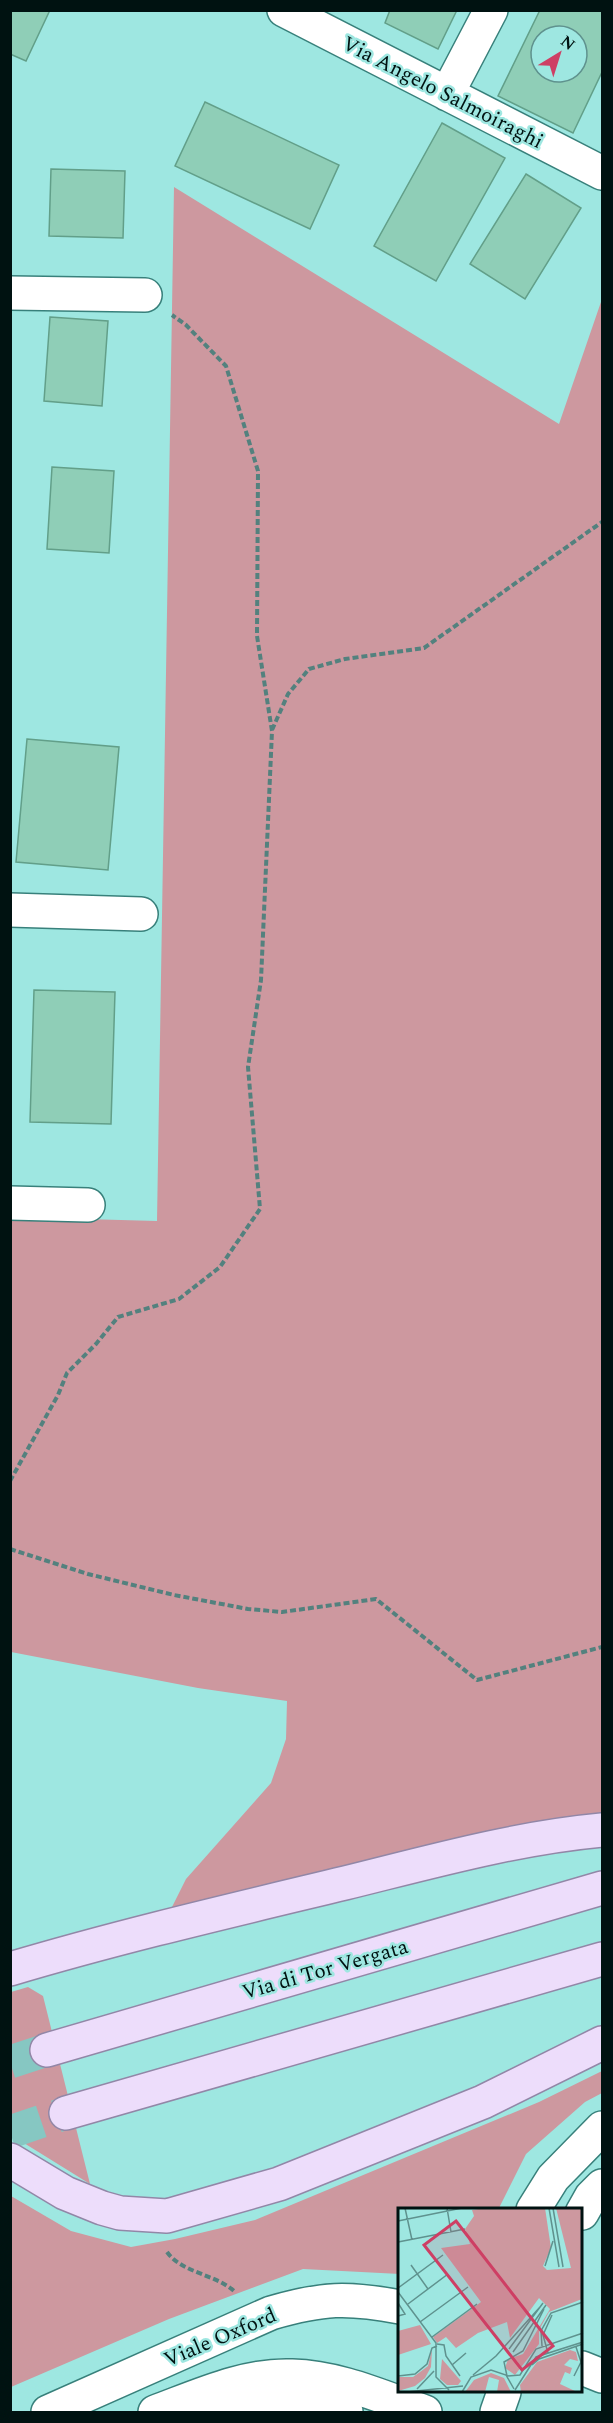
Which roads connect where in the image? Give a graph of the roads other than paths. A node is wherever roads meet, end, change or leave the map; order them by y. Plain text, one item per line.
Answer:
1 (284, 10) edge
2 (491, 10) edge
3 (447, 94) junction
4 (603, 173) edge
5 (10, 293) edge
6 (145, 295) road end
7 (10, 910) edge
8 (141, 914) dead end
9 (10, 1203) edge
10 (88, 1205) dead end
11 (603, 1830) edge
12 (603, 1888) edge
13 (603, 1959) edge
14 (10, 1969) edge
15 (603, 2043) edge
16 (47, 2050) tunnel mouth
17 (66, 2113) tunnel mouth
18 (603, 2128) edge
19 (10, 2160) edge
20 (603, 2187) edge
21 (534, 2208) edge
22 (583, 2211) edge
23 (398, 2307) edge
24 (583, 2368) edge
25 (603, 2376) edge
26 (503, 2393) edge
27 (48, 2412) edge
28 (155, 2412) edge
29 (210, 2412) edge
30 (346, 2412) edge
31 (425, 2412) edge
32 (497, 2412) edge

1 - 3 street, Via Angelo Salmoiraghi
2 - 3 street
3 - 4 street, Via Angelo Salmoiraghi
5 - 6 street
7 - 8 street
9 - 10 street
11 - 14 main road
12 - 16 main road, Via di Tor Vergata
13 - 17 main road
15 - 19 main road
18 - 21 street
20 - 22 street
23 - 27 street, Viale Oxford
24 - 25 street
26 - 32 street
28 - 31 street
29 - 30 street

